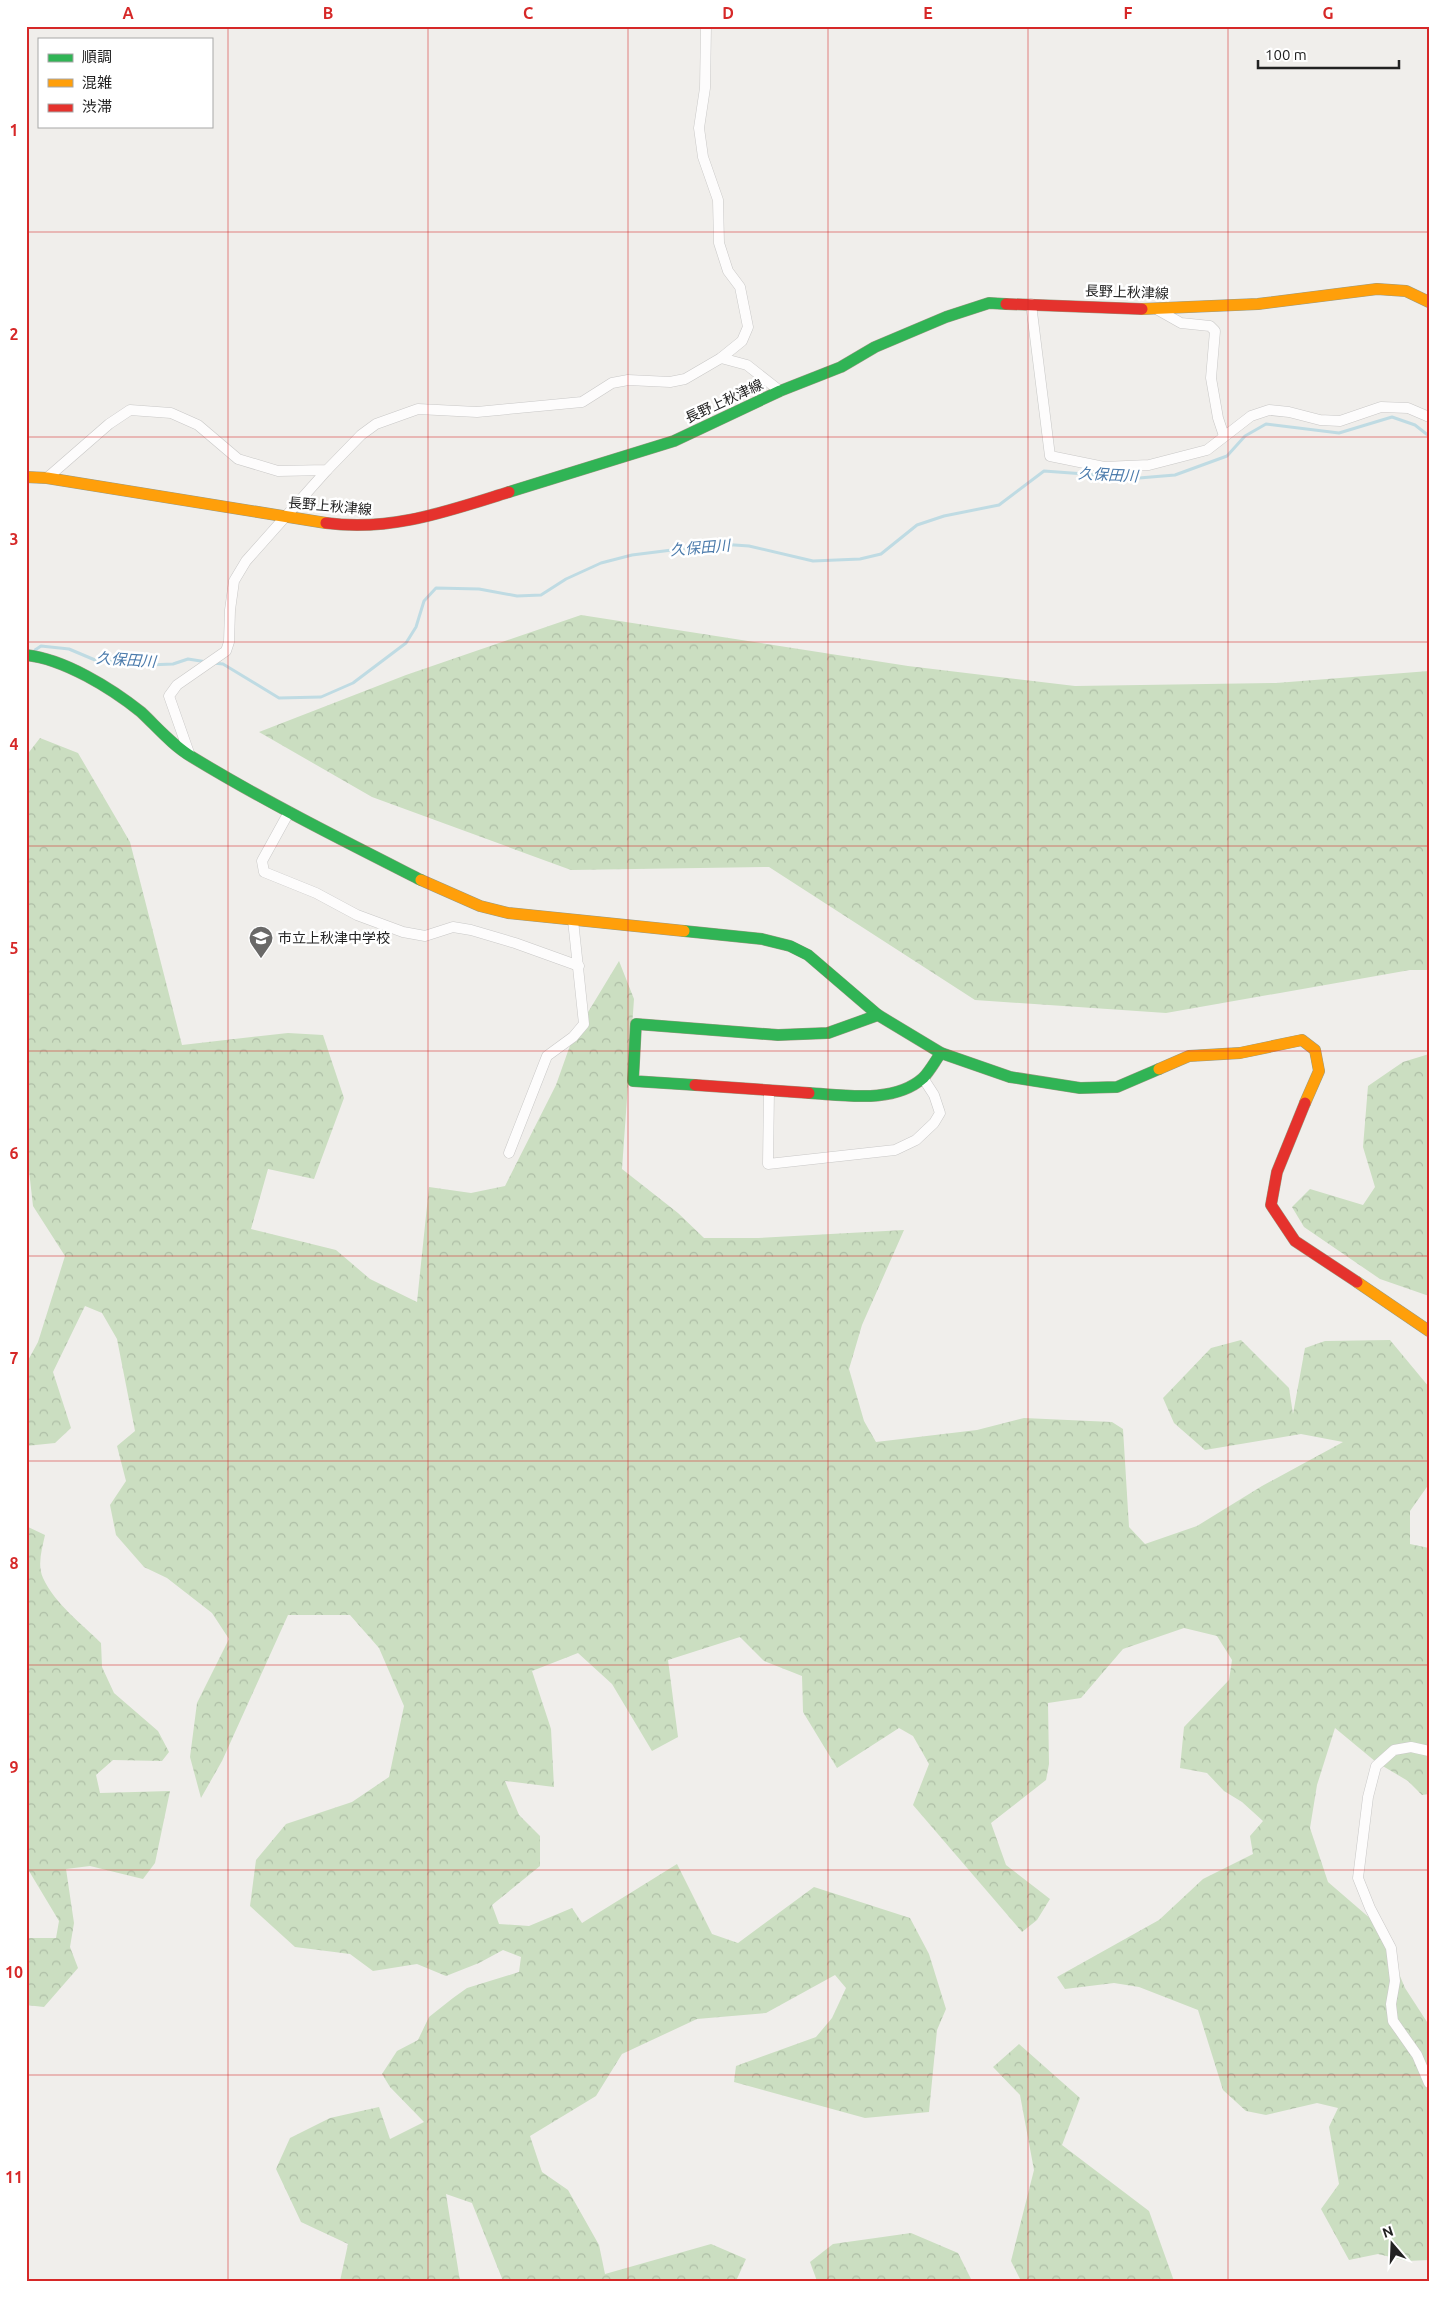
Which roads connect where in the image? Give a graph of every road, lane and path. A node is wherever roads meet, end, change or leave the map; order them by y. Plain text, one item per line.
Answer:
1 (706, 26) edge
2 (1429, 302) edge
3 (1030, 304) junction
4 (1158, 310) junction
5 (721, 358) junction
6 (780, 391) junction
7 (1429, 417) edge
8 (1224, 436) junction
9 (327, 470) junction
10 (26, 477) edge
11 (47, 478) junction
12 (285, 517) junction
13 (26, 655) edge
14 (190, 756) junction
15 (289, 812) junction
16 (573, 920) junction
17 (579, 966) junction
18 (878, 1015) junction
19 (941, 1053) junction
20 (923, 1078) junction
21 (769, 1090) junction
22 (509, 1153) dead end
23 (1429, 1331) edge
24 (1429, 1751) edge
25 (1429, 2083) edge

1 - 5 street
2 - 4 street, 長野上秋津線
3 - 4 street, 長野上秋津線
3 - 6 street, 長野上秋津線
3 - 8 street
4 - 8 street
5 - 6 street
5 - 9 street
6 - 12 street, 長野上秋津線
7 - 8 street
9 - 11 street
9 - 12 street
10 - 11 street, 長野上秋津線
11 - 12 street, 長野上秋津線
12 - 14 street
13 - 14 street
14 - 15 street
15 - 16 street
15 - 17 street
16 - 17 street
16 - 18 street
17 - 22 street
18 - 19 street
18 - 21 street
19 - 20 street
19 - 23 street
20 - 21 street
20 - 21 street
24 - 25 street

